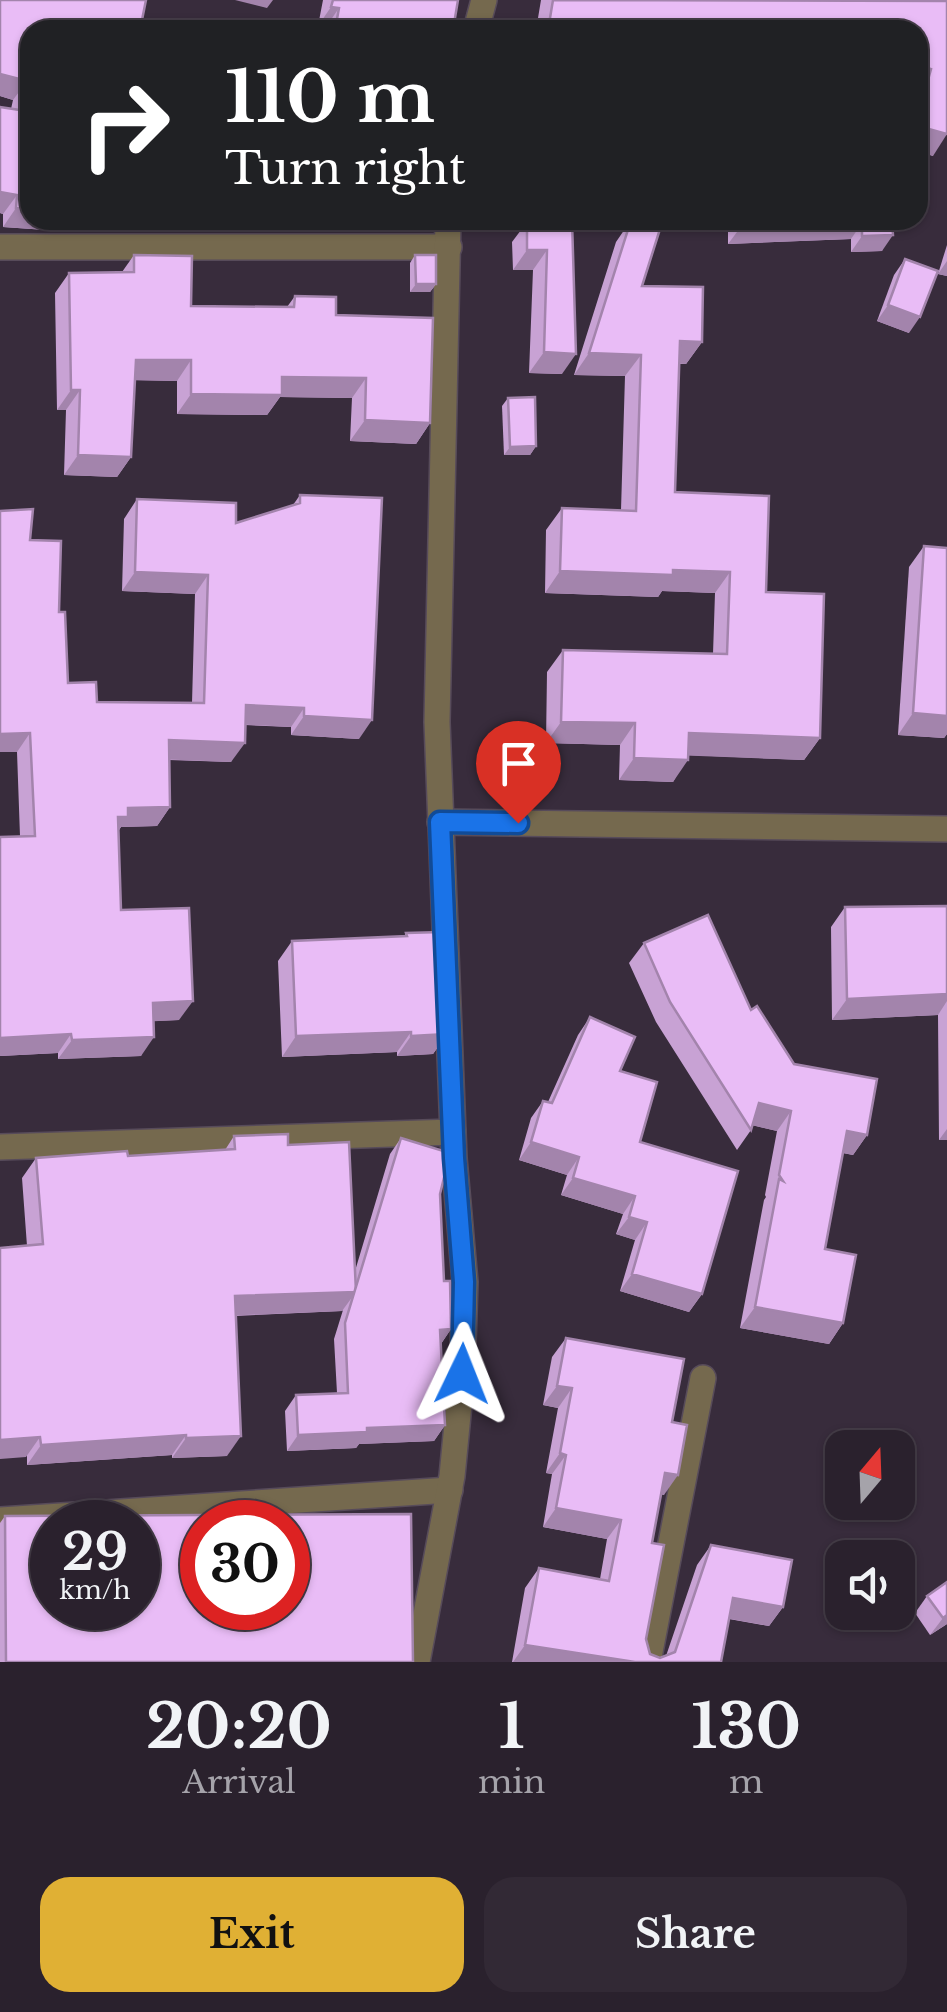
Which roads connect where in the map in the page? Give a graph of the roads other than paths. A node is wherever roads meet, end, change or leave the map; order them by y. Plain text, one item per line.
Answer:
1 (448, 230) edge
2 (0, 247) edge
3 (449, 247) junction
4 (440, 822) junction
5 (947, 828) edge
6 (453, 1132) junction
7 (0, 1147) edge
8 (703, 1378) dead end
9 (450, 1490) junction
10 (0, 1520) edge
11 (417, 1662) edge
12 (648, 1662) edge

1 - 3 street
2 - 3 street
3 - 4 street
4 - 5 street
4 - 6 street
6 - 7 street
6 - 9 street
8 - 12 street
9 - 10 street
9 - 11 street

